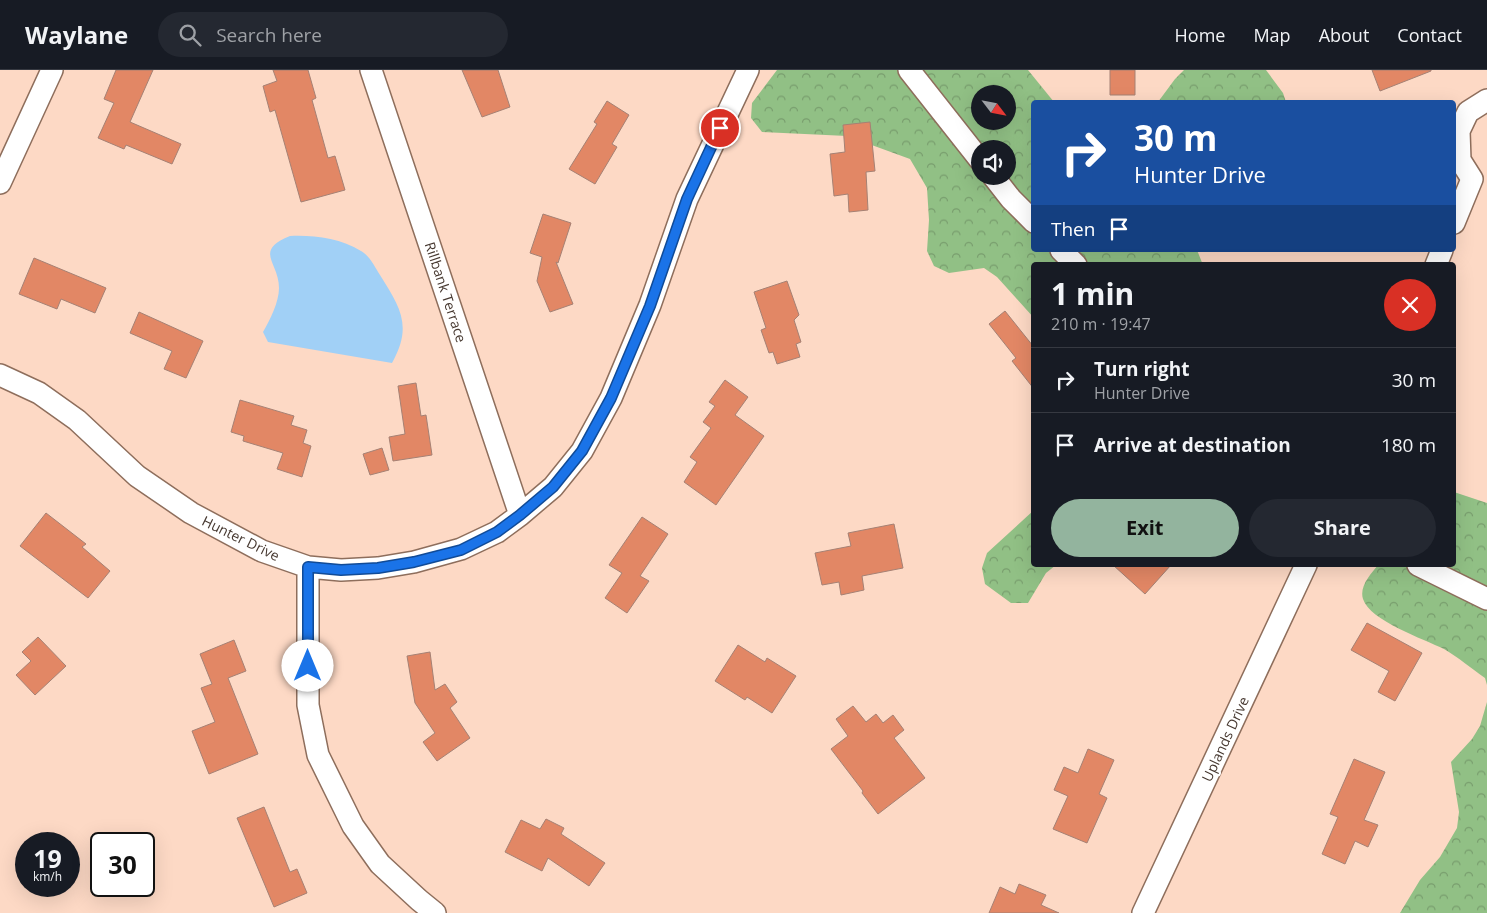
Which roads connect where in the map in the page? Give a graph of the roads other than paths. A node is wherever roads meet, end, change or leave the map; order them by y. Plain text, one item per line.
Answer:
1 (52, 70) edge
2 (371, 70) edge
3 (748, 70) edge
4 (909, 70) edge
5 (1487, 100) edge
6 (971, 149) edge
7 (1480, 178) edge
8 (0, 184) edge
9 (1000, 185) edge
10 (1031, 219) edge
11 (1456, 219) edge
12 (1063, 252) edge
13 (1073, 262) edge
14 (0, 375) edge
15 (520, 515) junction
16 (308, 567) junction
17 (1305, 567) edge
18 (1422, 567) edge
19 (1487, 599) edge
20 (435, 913) edge
21 (1143, 913) edge

1 - 8 street
2 - 15 street, Rillbank Terrace
3 - 15 street, Hunter Drive
4 - 6 street
5 - 7 street
7 - 11 street
9 - 10 street
12 - 13 street
14 - 16 street, Hunter Drive
15 - 16 street, Hunter Drive
16 - 20 street
17 - 21 street, Uplands Drive
18 - 19 street

